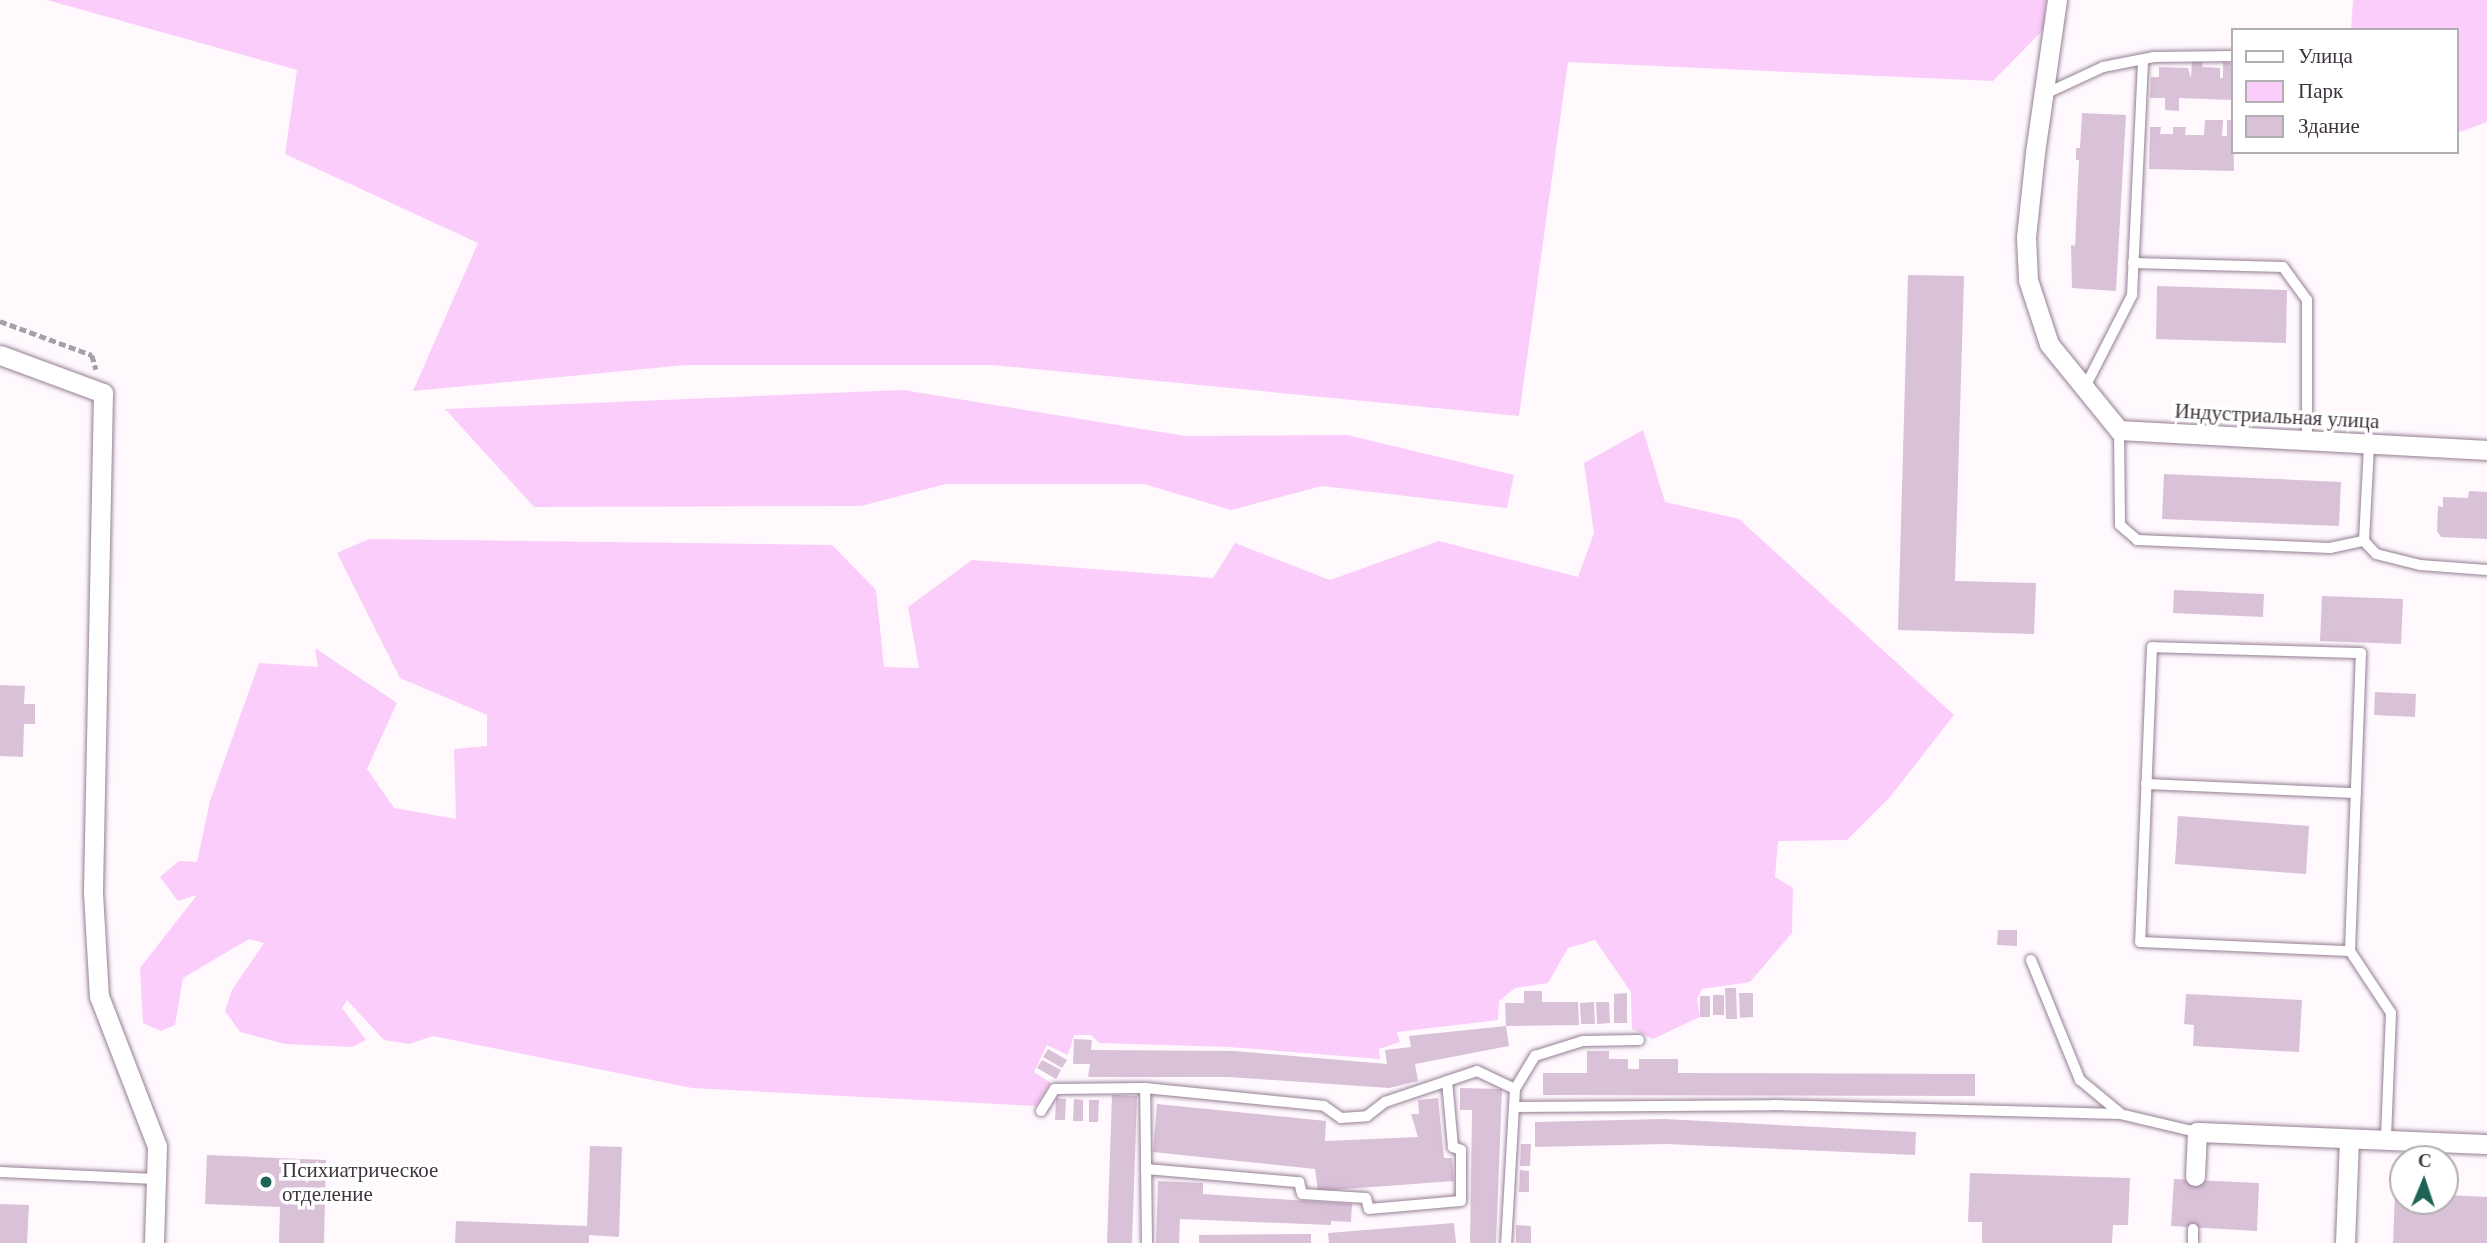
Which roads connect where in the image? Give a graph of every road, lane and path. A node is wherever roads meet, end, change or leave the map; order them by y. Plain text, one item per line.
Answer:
1 (2057, 0) edge
2 (2232, 56) edge
3 (2143, 59) junction
4 (2043, 94) junction
5 (2133, 263) junction
6 (0, 321) edge
7 (0, 355) edge
8 (2084, 389) junction
9 (103, 393) junction
10 (2119, 430) junction
11 (2307, 440) junction
12 (2368, 444) junction
13 (2487, 450) edge
14 (2364, 541) junction
15 (2487, 570) edge
16 (2146, 785) junction
17 (2356, 793) junction
18 (2350, 951) junction
19 (2031, 960) dead end
20 (1639, 1040) dead end
21 (1447, 1082) junction
22 (1145, 1088) junction
23 (1515, 1089) junction
24 (1515, 1107) junction
25 (1041, 1111) dead end
26 (2120, 1114) junction
27 (2197, 1132) junction
28 (2349, 1139) junction
29 (2386, 1140) junction
30 (2487, 1144) edge
31 (1146, 1170) junction
32 (0, 1172) edge
33 (2195, 1176) dead end
34 (156, 1179) junction
35 (2193, 1229) dead end
36 (154, 1243) edge
37 (1146, 1243) edge
38 (1506, 1243) edge
39 (2193, 1243) edge
40 (2345, 1243) edge

1 - 4 street
2 - 3 lane
3 - 4 lane
3 - 5 lane
4 - 8 street
5 - 8 lane
5 - 11 lane
6 - 9 path
7 - 9 street
8 - 10 street
9 - 34 street
10 - 11 street, Индустриальная улица
10 - 14 lane
11 - 12 street, Индустриальная улица
12 - 13 street, Индустриальная улица
12 - 14 lane
14 - 15 lane
16 - 17 lane
16 - 17 lane
16 - 18 lane
17 - 18 lane
18 - 29 lane
19 - 26 lane
20 - 23 lane
21 - 22 lane
21 - 23 lane
21 - 31 lane
22 - 25 lane
22 - 31 lane
23 - 24 lane
24 - 26 lane
24 - 38 lane
26 - 27 lane
27 - 28 street
27 - 33 street
28 - 29 street
28 - 40 street
29 - 30 street
31 - 37 lane
32 - 34 lane
34 - 36 street
35 - 39 lane

